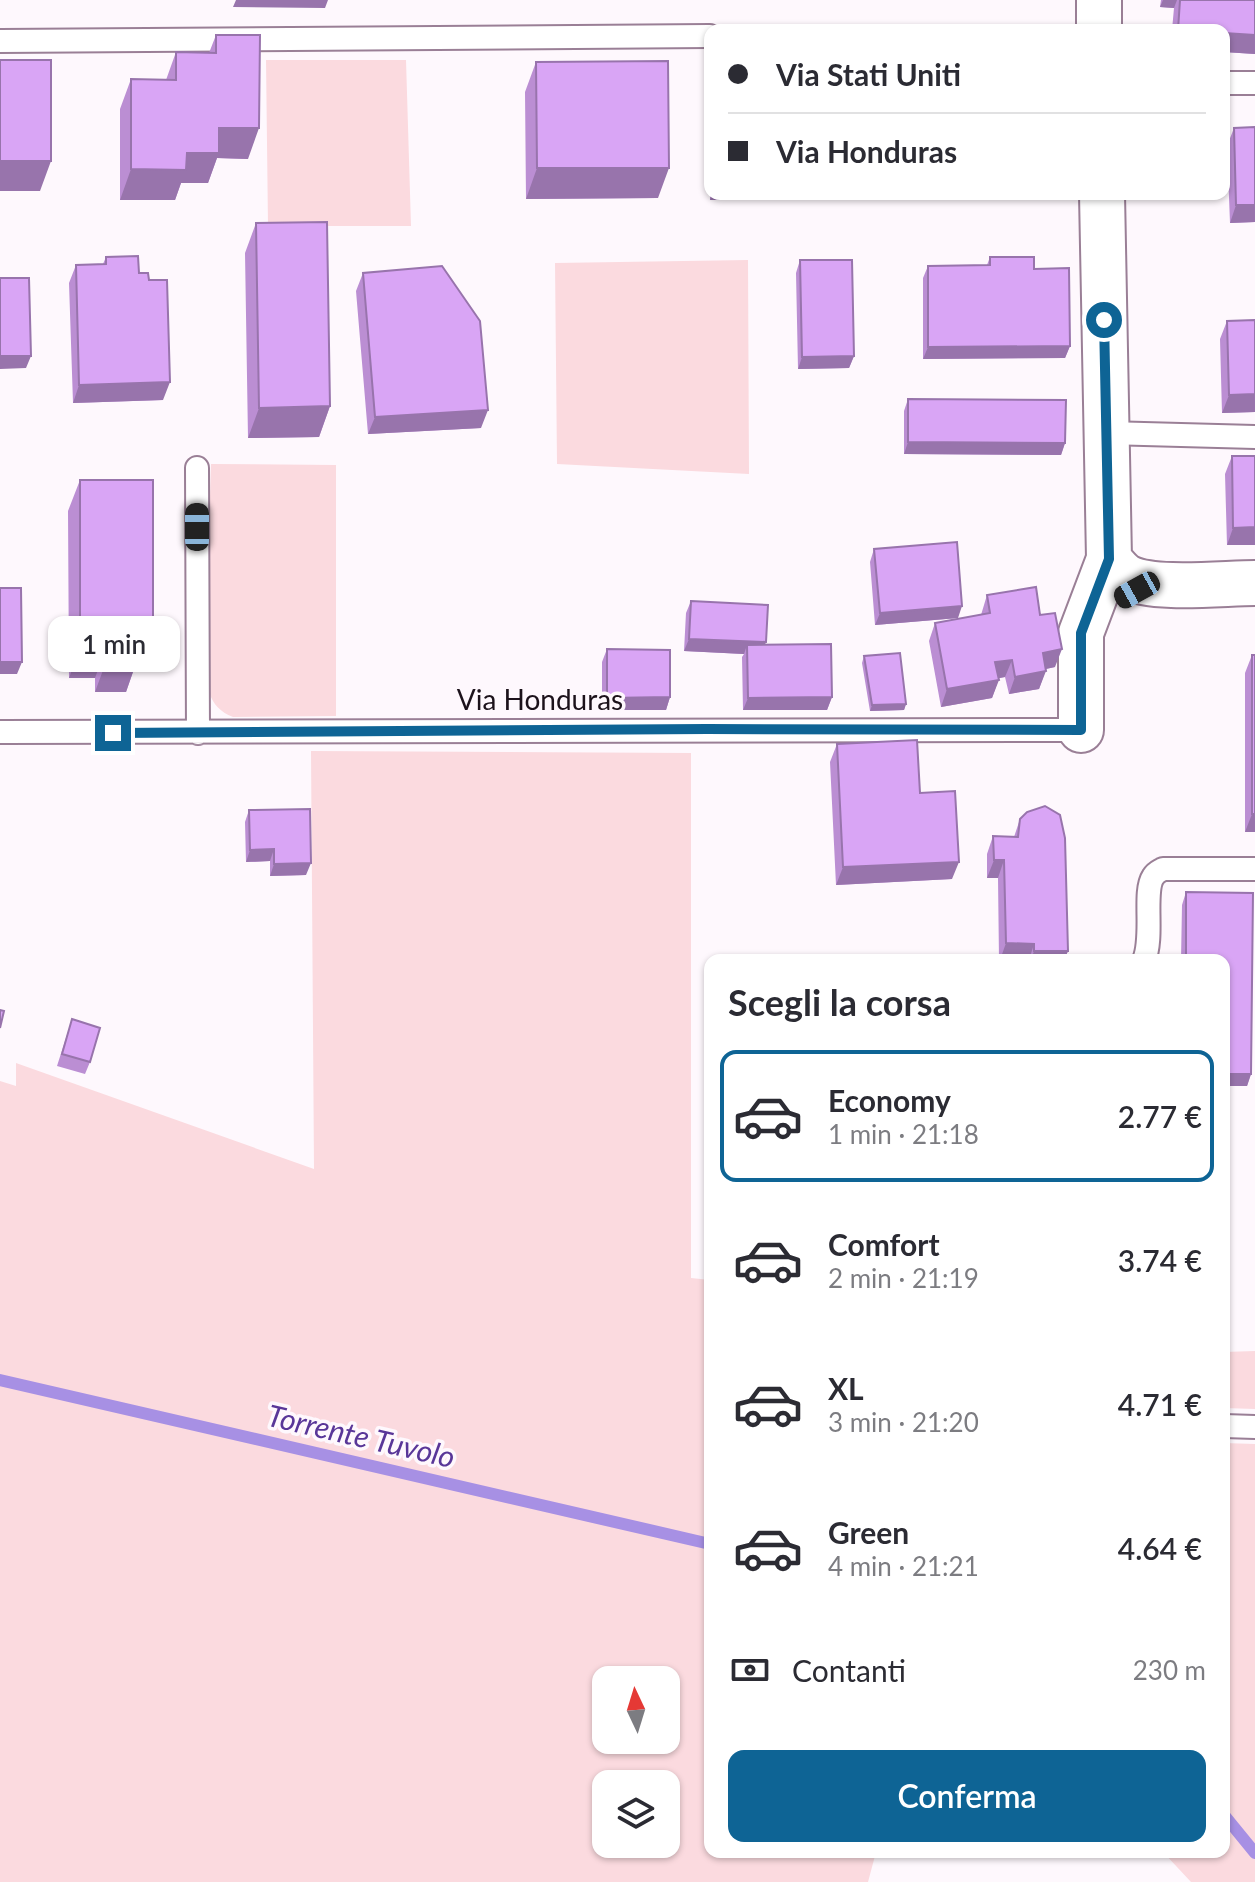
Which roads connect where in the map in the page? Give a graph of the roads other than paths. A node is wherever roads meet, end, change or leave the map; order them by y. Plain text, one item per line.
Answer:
1 (1099, 0) edge
2 (1099, 24) edge
3 (704, 36) edge
4 (0, 41) edge
5 (1230, 83) edge
6 (1255, 83) edge
7 (1102, 200) edge
8 (1107, 433) junction
9 (1255, 437) edge
10 (197, 468) dead end
11 (1109, 559) junction
12 (1255, 583) edge
13 (1157, 584) junction
14 (1081, 633) junction
15 (1081, 730) joint
16 (0, 732) edge
17 (198, 733) junction
18 (1255, 869) edge
19 (1146, 954) edge
20 (1230, 1426) edge
21 (1255, 1427) edge

1 - 2 street
3 - 4 lane
5 - 6 lane
7 - 8 street
8 - 9 lane
8 - 11 street
10 - 17 lane
11 - 13 street
11 - 14 street
12 - 13 street
13 - 14 street
14 - 15 street
15 - 17 lane, Via Honduras
16 - 17 lane, Via Honduras
18 - 19 lane
20 - 21 lane

